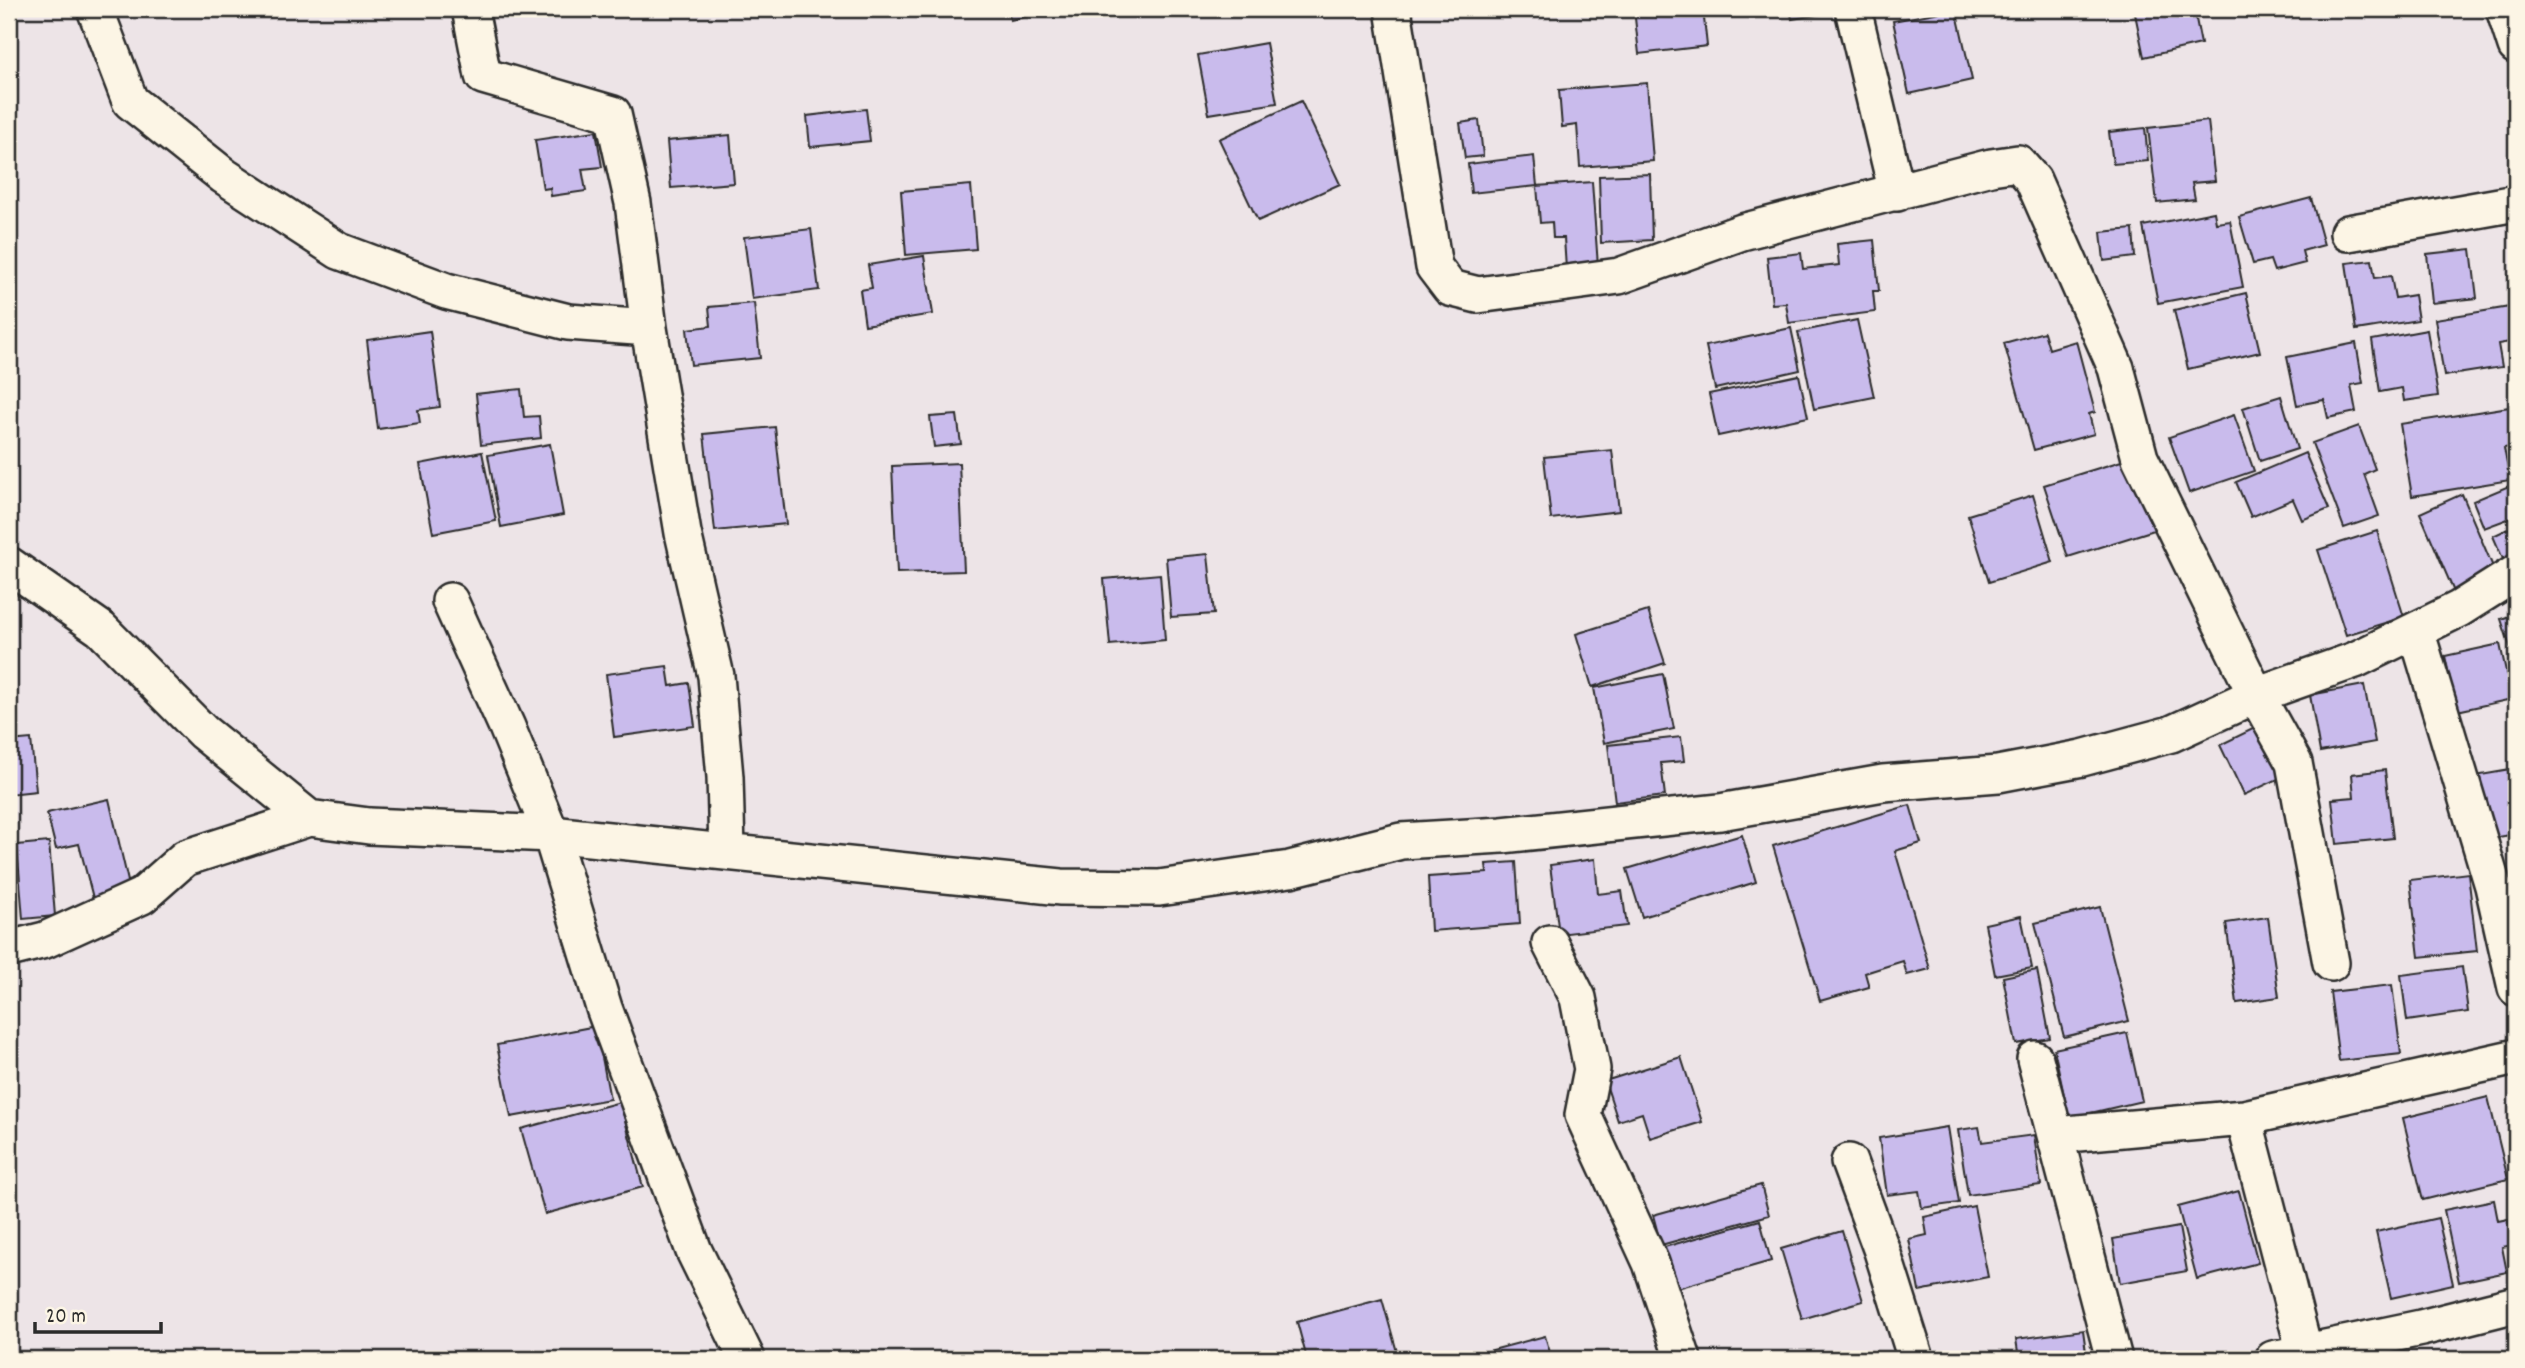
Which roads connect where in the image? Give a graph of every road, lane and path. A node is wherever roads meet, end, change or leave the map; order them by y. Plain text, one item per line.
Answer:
1 (95, 9) edge
2 (470, 9) edge
3 (1393, 9) edge
4 (1853, 9) edge
5 (2504, 9) edge
6 (2516, 46) edge
7 (1897, 193) junction
8 (2516, 203) edge
9 (2348, 233) dead end
10 (649, 328) junction
11 (9, 565) edge
12 (2516, 573) edge
13 (450, 601) dead end
14 (2416, 630) junction
15 (2256, 695) junction
16 (309, 818) junction
17 (551, 834) junction
18 (727, 851) junction
19 (1550, 943) dead end
20 (9, 949) edge
21 (2331, 963) dead end
22 (2516, 988) edge
23 (2516, 1057) edge
24 (2035, 1059) dead end
25 (2244, 1118) junction
26 (2056, 1135) junction
27 (1849, 1162) dead end
28 (2516, 1304) edge
29 (2289, 1356) edge
30 (747, 1359) edge
31 (1682, 1359) edge
32 (1916, 1359) edge
33 (2114, 1359) edge

1 - 10 street
2 - 10 street
3 - 7 street
4 - 7 street
5 - 6 street
7 - 15 street
8 - 9 street
10 - 18 street
11 - 16 street
12 - 14 street
13 - 17 street
14 - 15 street
14 - 22 street
15 - 18 street
15 - 21 street
16 - 17 street
16 - 20 street
17 - 18 street
17 - 30 street
19 - 31 street
23 - 25 street
24 - 26 street
25 - 26 street
25 - 29 street
26 - 33 street
27 - 32 street
28 - 29 street

